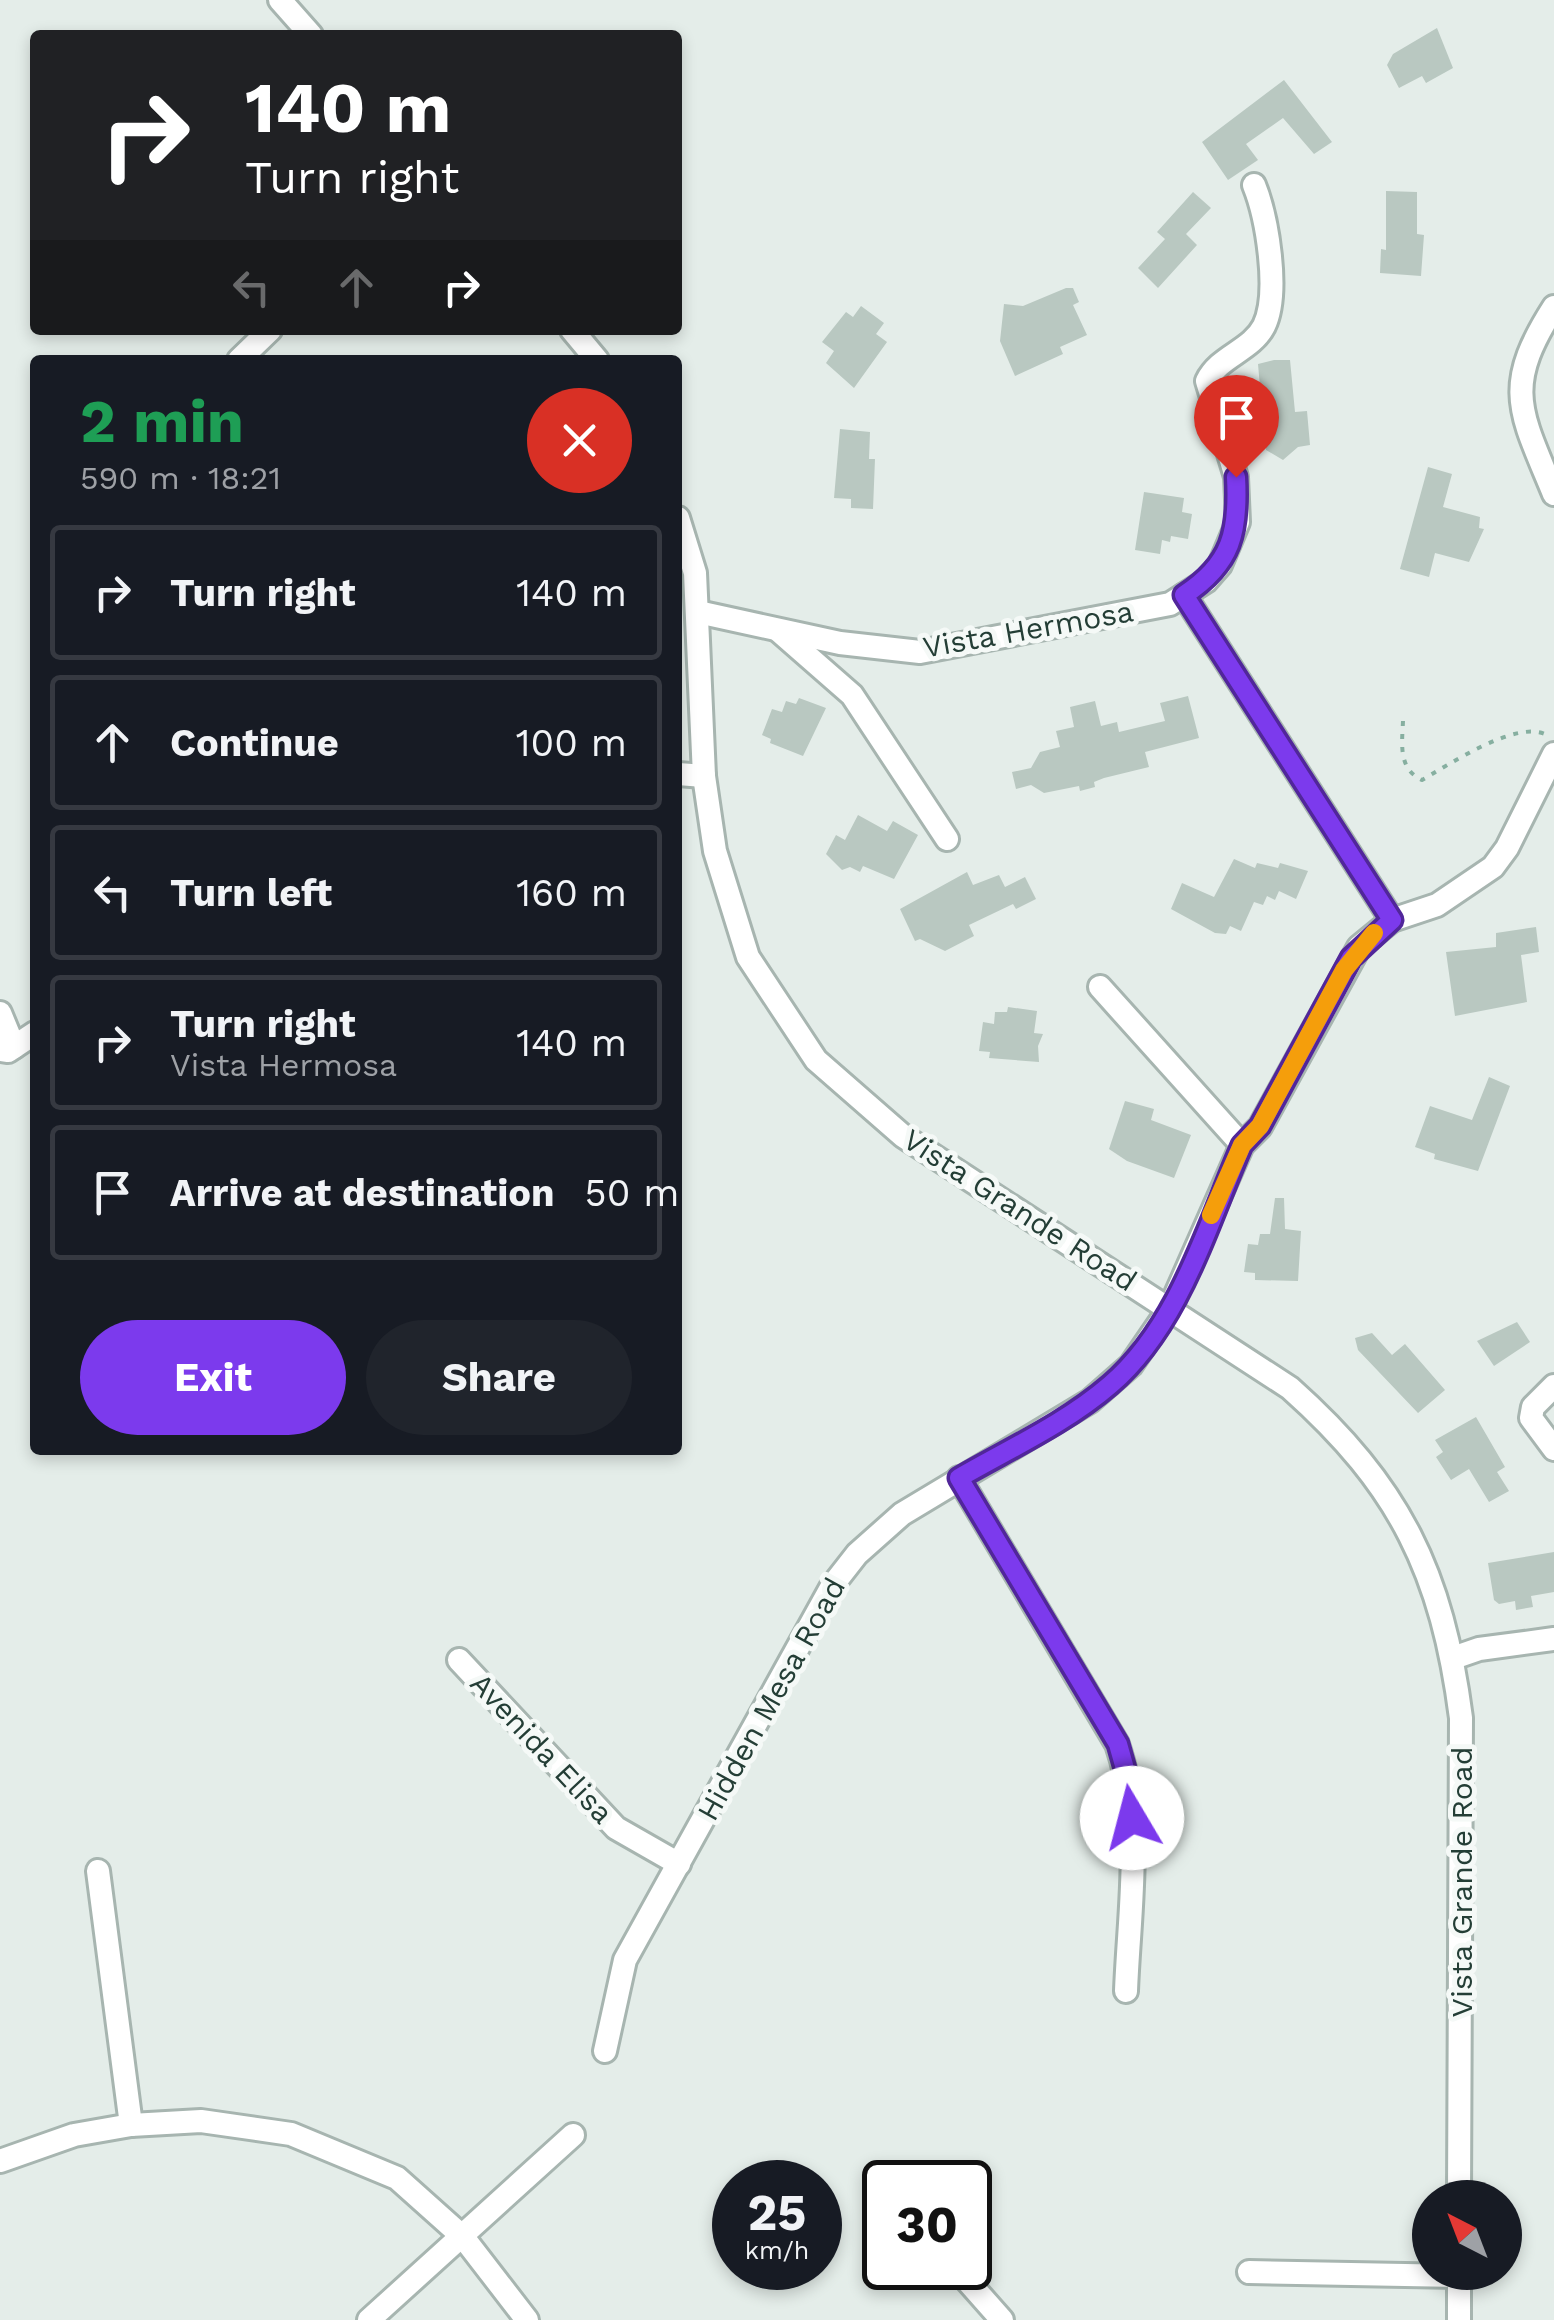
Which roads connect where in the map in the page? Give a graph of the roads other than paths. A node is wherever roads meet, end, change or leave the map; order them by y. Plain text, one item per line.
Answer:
1 (280, 0) edge
2 (307, 30) edge
3 (1254, 184) dead end
4 (1554, 307) edge
5 (265, 335) edge
6 (576, 335) edge
7 (244, 355) edge
8 (593, 355) edge
9 (1554, 494) edge
10 (682, 531) edge
11 (1184, 595) junction
12 (698, 612) junction
13 (778, 630) junction
14 (1554, 754) edge
15 (682, 774) edge
16 (704, 776) junction
17 (947, 839) dead end
18 (1392, 920) junction
19 (1100, 988) dead end
20 (0, 1013) edge
21 (30, 1035) edge
22 (7, 1049) edge
23 (1242, 1145) junction
24 (1170, 1308) junction
25 (1554, 1386) edge
26 (1554, 1449) edge
27 (959, 1478) junction
28 (1554, 1639) edge
29 (1454, 1658) junction
30 (460, 1660) dead end
31 (680, 1864) junction
32 (98, 1871) dead end
33 (1126, 1990) dead end
34 (605, 2051) dead end
35 (131, 2124) junction
36 (572, 2136) dead end
37 (0, 2161) edge
38 (1459, 2180) edge
39 (463, 2237) junction
40 (1249, 2272) dead end
41 (1412, 2274) edge
42 (975, 2290) edge
43 (1459, 2290) edge
44 (369, 2320) edge
45 (527, 2320) edge
46 (1002, 2320) edge
47 (1459, 2320) edge

1 - 2 street
3 - 11 street, Vista Hermosa
4 - 9 street
5 - 7 street
6 - 8 street
10 - 12 street, Vista Grande Road
11 - 13 street, Vista Hermosa
11 - 18 street
12 - 13 street, Vista Hermosa
12 - 16 street, Vista Grande Road
13 - 17 street
14 - 18 street
15 - 16 street
16 - 24 street, Vista Grande Road
18 - 23 street, Hidden Mesa Road
19 - 23 street
20 - 22 street
21 - 22 street
23 - 24 street, Hidden Mesa Road
24 - 27 street, Hidden Mesa Road
24 - 29 street, Vista Grande Road
25 - 26 street
27 - 31 street, Hidden Mesa Road
27 - 33 street
28 - 29 street
29 - 38 street, Vista Grande Road
30 - 31 street, Avenida Elisa
31 - 34 street, Hidden Mesa Road
32 - 35 street
35 - 37 street
35 - 39 street
36 - 39 street
39 - 44 street
39 - 45 street
40 - 41 street
42 - 46 street
43 - 47 street

